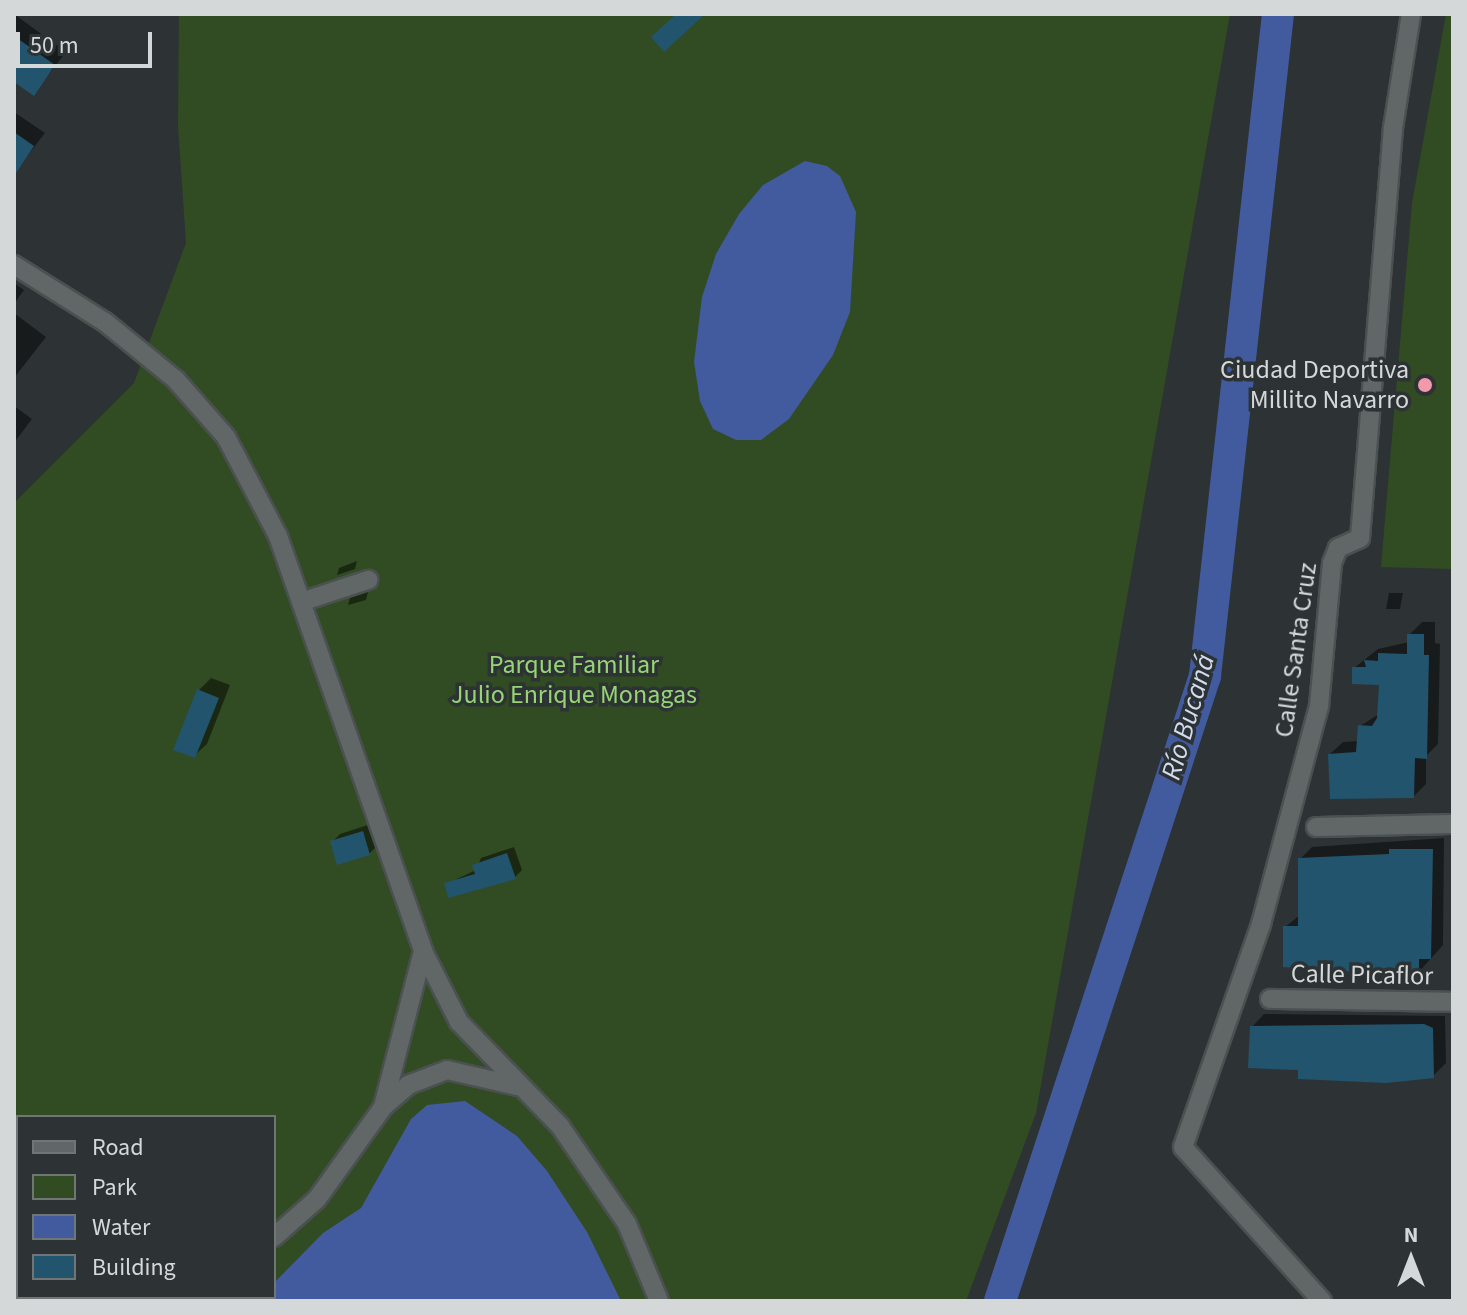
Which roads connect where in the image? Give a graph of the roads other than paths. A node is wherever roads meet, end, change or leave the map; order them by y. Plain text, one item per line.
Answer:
1 (1411, 14) edge
2 (14, 265) edge
3 (368, 580) dead end
4 (301, 602) junction
5 (1453, 824) edge
6 (1316, 827) dead end
7 (423, 951) junction
8 (1270, 999) dead end
9 (1453, 1002) edge
10 (517, 1086) junction
11 (383, 1107) junction
12 (276, 1235) edge
13 (659, 1301) edge
14 (1322, 1301) edge

1 - 14 street, Calle Santa Cruz
2 - 4 street
3 - 4 street
4 - 7 street
5 - 6 street
7 - 10 street
7 - 11 street
8 - 9 street, Calle Picaflor
10 - 11 street
10 - 13 street
11 - 12 street

